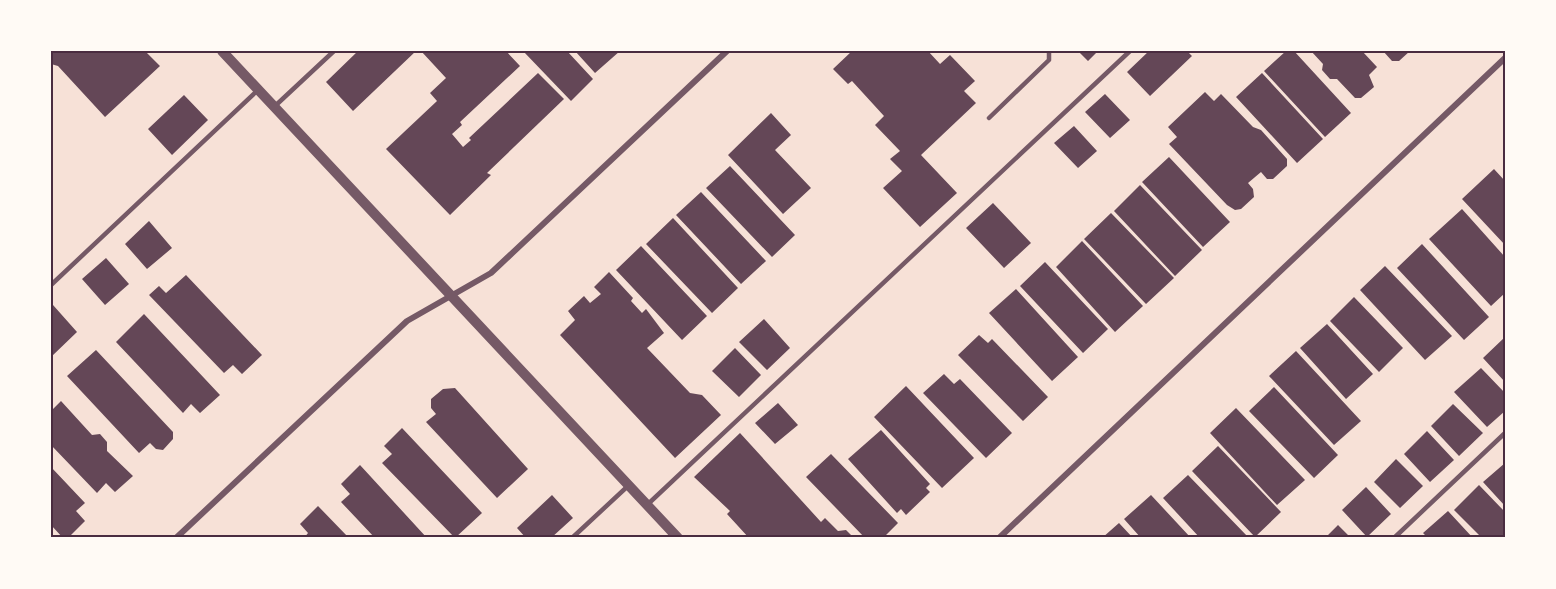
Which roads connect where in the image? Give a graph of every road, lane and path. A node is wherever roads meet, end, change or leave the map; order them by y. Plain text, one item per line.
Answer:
1 (222, 51) edge
2 (334, 51) edge
3 (727, 51) edge
4 (1049, 51) edge
5 (1130, 51) edge
6 (1505, 58) edge
7 (258, 90) junction
8 (274, 107) junction
9 (989, 118) dead end
10 (51, 285) edge
11 (451, 295) junction
12 (1505, 433) edge
13 (629, 485) junction
14 (647, 505) junction
15 (176, 538) edge
16 (572, 538) edge
17 (678, 538) edge
18 (999, 538) edge
19 (1394, 538) edge

1 - 7 street
2 - 8 lane
3 - 11 street
4 - 9 lane
5 - 14 lane
6 - 18 street
7 - 8 street
7 - 10 lane
8 - 11 street
11 - 13 street
11 - 15 street
12 - 19 lane
13 - 14 street
13 - 16 lane
14 - 17 street

